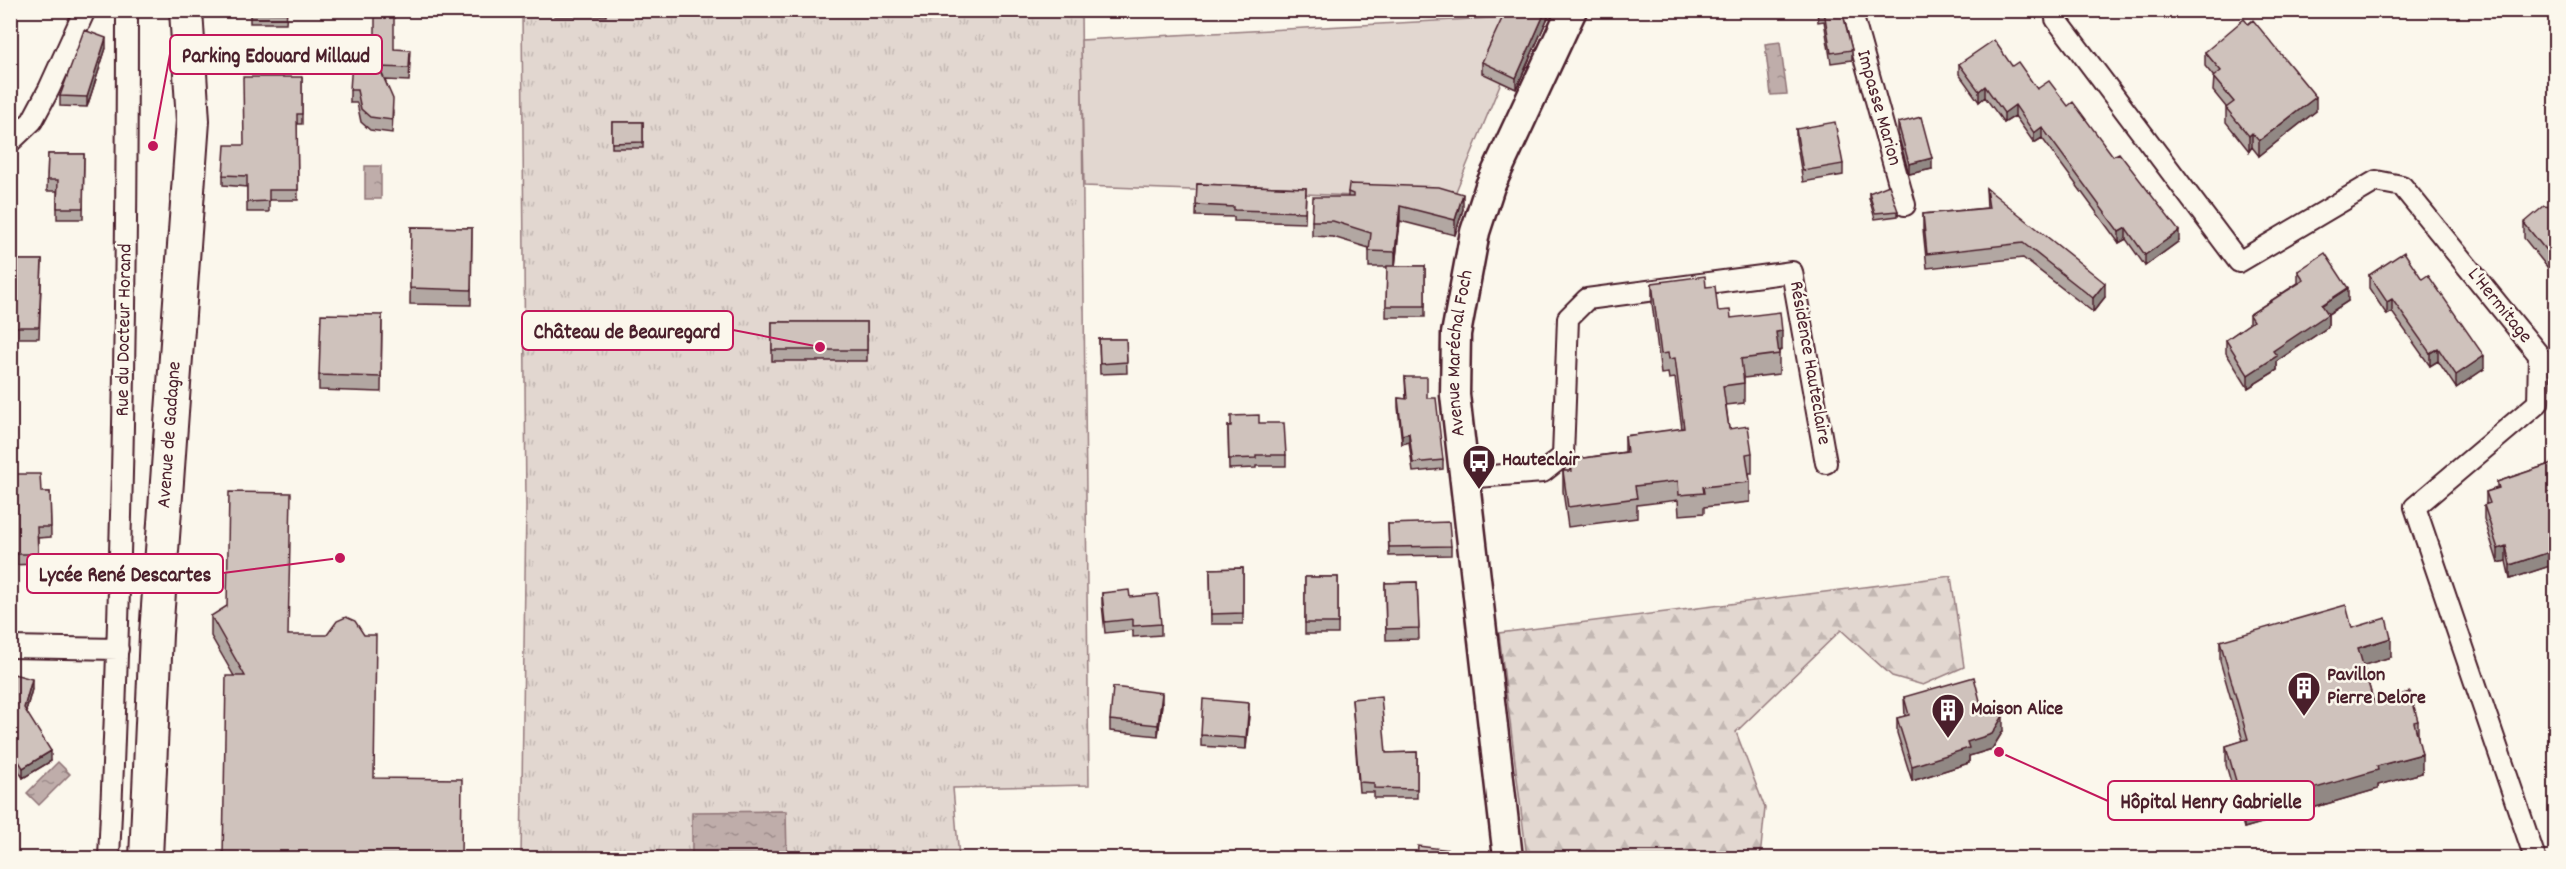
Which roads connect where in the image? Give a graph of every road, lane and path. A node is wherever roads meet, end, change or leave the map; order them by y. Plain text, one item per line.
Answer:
1 (85, 10) edge
2 (127, 10) edge
3 (186, 10) edge
4 (1572, 10) edge
5 (1851, 10) edge
6 (2056, 19) dead end
7 (10, 142) edge
8 (1905, 205) dead end
9 (1826, 463) dead end
10 (1464, 478) junction
11 (10, 647) edge
12 (118, 649) junction
13 (109, 858) edge
14 (146, 858) edge
15 (1508, 858) edge
16 (2535, 858) edge

1 - 7 street
2 - 12 street, Rue du Docteur Horand
3 - 14 main road, Avenue de Gadagne
4 - 10 main road, Avenue Maréchal Foch
5 - 8 street, Impasse Marion
6 - 16 street, L'Hermitage
9 - 10 street, Résidence Hauteclaire
10 - 15 main road, Avenue Maréchal Foch
11 - 12 street
12 - 13 street, Rue du Docteur Horand

